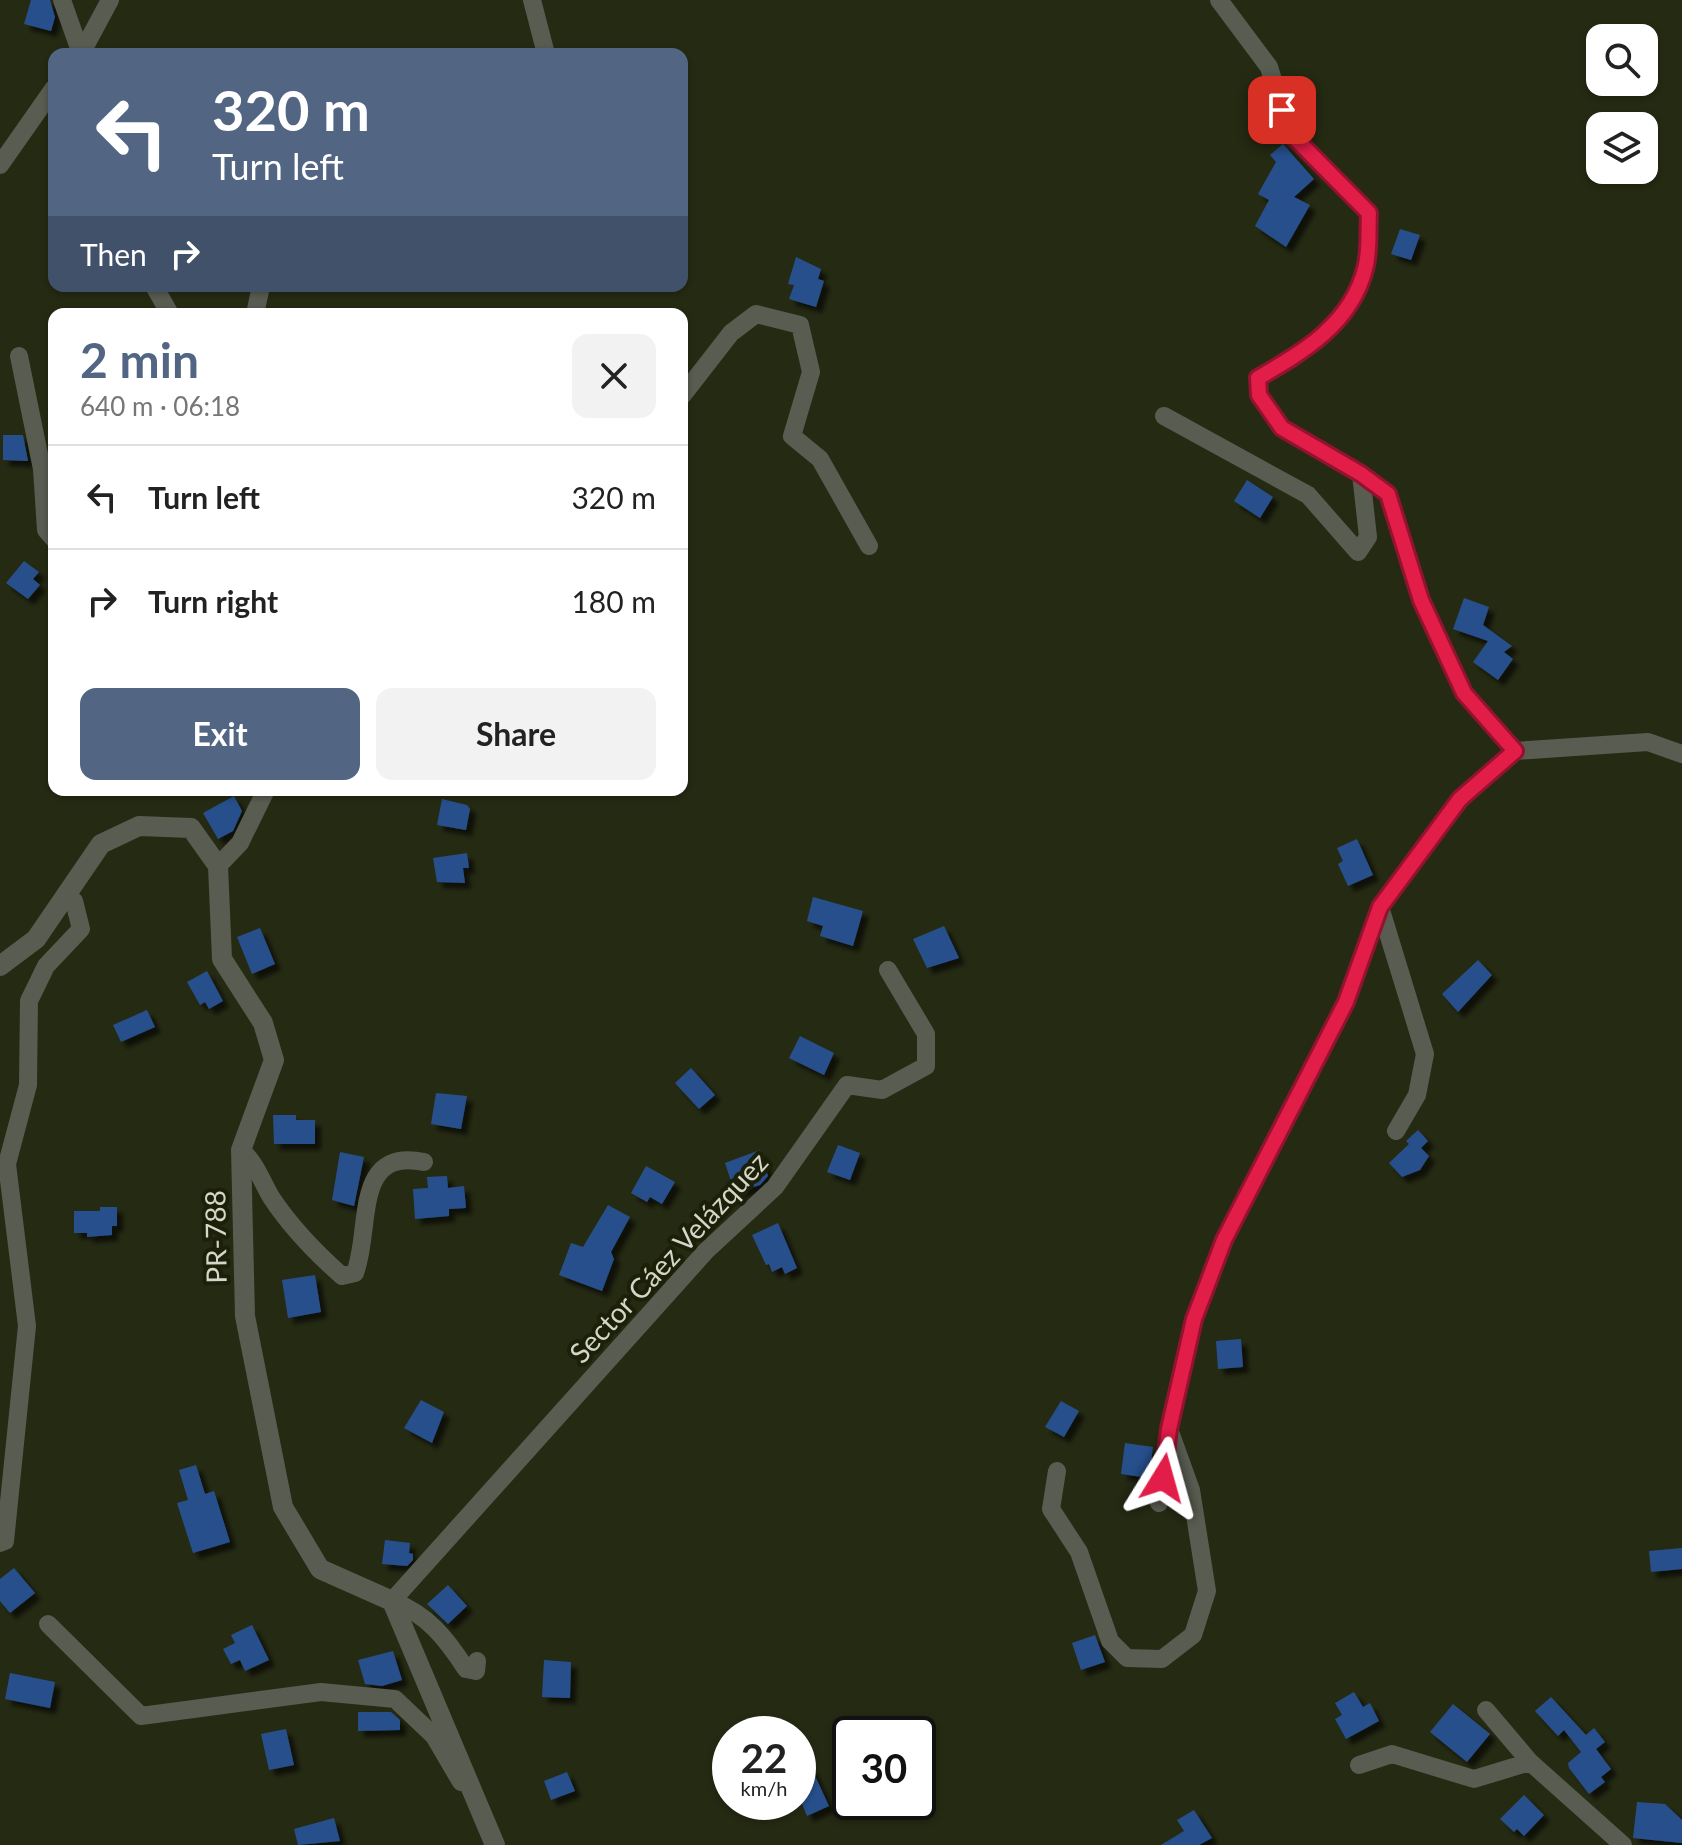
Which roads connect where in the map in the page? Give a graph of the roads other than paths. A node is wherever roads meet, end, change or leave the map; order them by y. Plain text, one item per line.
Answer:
1 (62, 0) edge
2 (110, 0) edge
3 (532, 0) edge
4 (1219, 0) edge
5 (78, 48) edge
6 (83, 48) edge
7 (544, 48) edge
8 (48, 97) edge
9 (0, 165) edge
10 (19, 356) dead end
11 (688, 388) edge
12 (1164, 416) dead end
13 (1361, 474) junction
14 (48, 512) edge
15 (869, 546) dead end
16 (1515, 751) junction
17 (1682, 754) edge
18 (263, 796) edge
19 (218, 866) junction
20 (68, 897) junction
21 (1380, 907) junction
22 (0, 966) edge
23 (888, 970) dead end
24 (1396, 1131) dead end
25 (241, 1150) junction
26 (424, 1162) dead end
27 (1169, 1429) junction
28 (1057, 1471) dead end
29 (1159, 1503) dead end
30 (0, 1543) edge
31 (392, 1601) junction
32 (48, 1624) dead end
33 (477, 1661) dead end
34 (1486, 1710) dead end
35 (1530, 1762) junction
36 (1359, 1765) dead end
37 (481, 1805) junction
38 (495, 1845) edge
39 (1623, 1845) edge

1 - 5 street
2 - 6 street
3 - 7 street
4 - 13 street
8 - 9 street
10 - 14 street
11 - 15 street
12 - 13 street
13 - 16 street
16 - 17 street
16 - 21 street
18 - 19 street
19 - 20 street
19 - 25 street, PR-788 / PR-788
20 - 22 street
20 - 30 street
21 - 24 street
21 - 27 street
23 - 31 street, Sector Cáez Velázquez
25 - 26 street
25 - 31 street, PR-788 / PR-788
27 - 28 street
27 - 29 street
31 - 33 street
31 - 37 street
32 - 37 street
34 - 35 street
35 - 36 street
35 - 39 street
37 - 38 street

